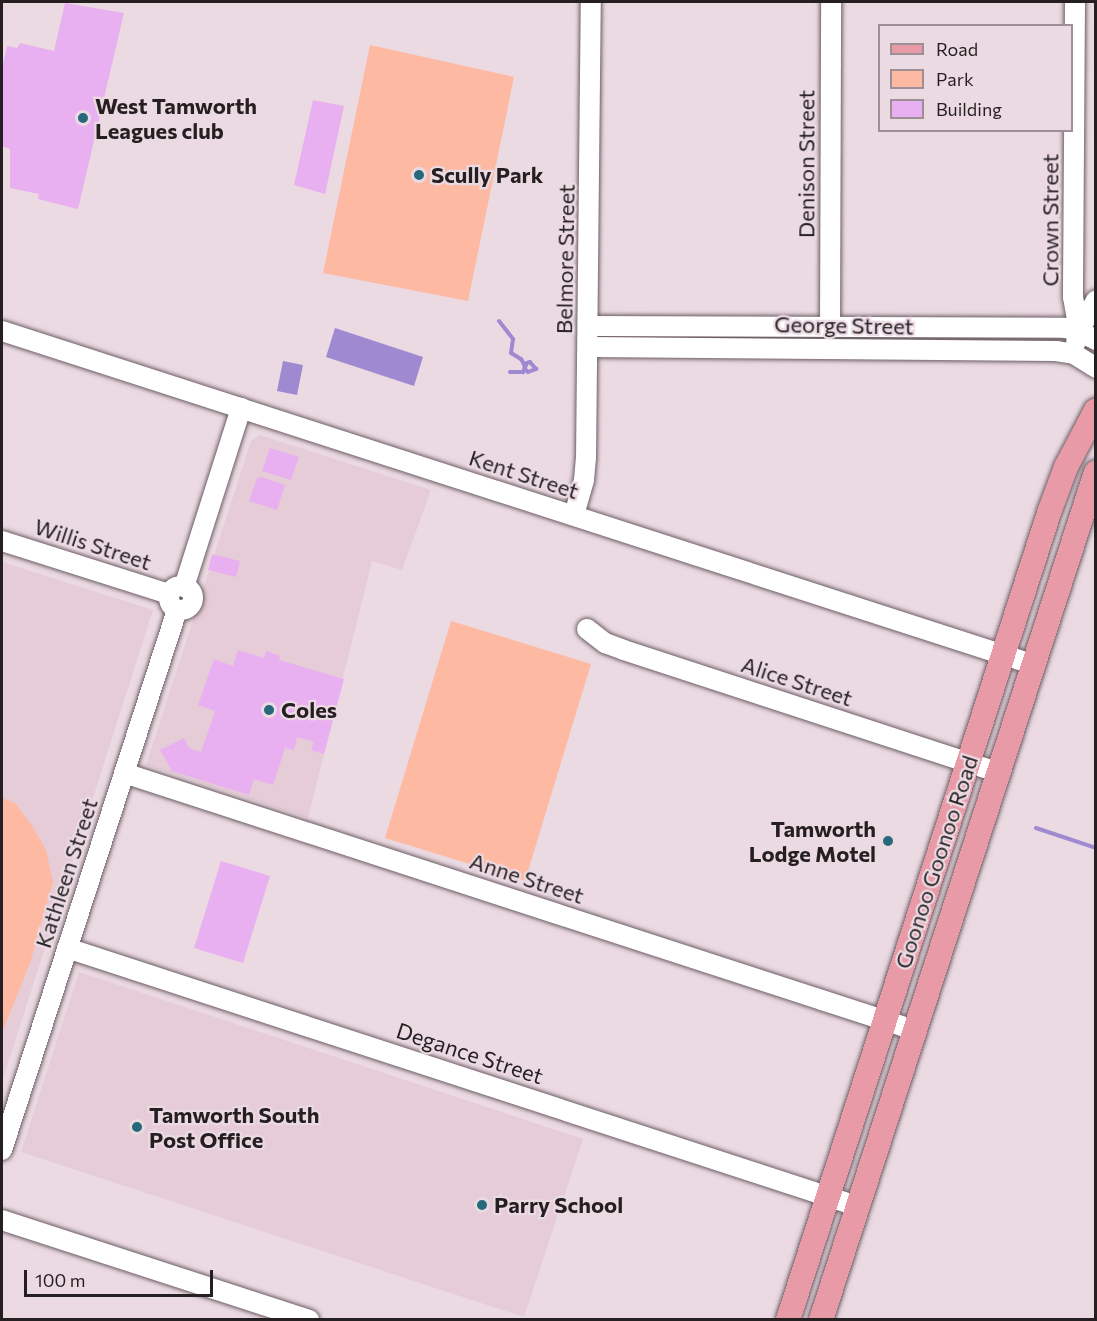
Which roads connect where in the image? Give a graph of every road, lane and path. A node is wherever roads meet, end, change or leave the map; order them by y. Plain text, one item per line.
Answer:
1 (591, 2) edge
2 (831, 2) edge
3 (1075, 2) edge
4 (1095, 300) edge
5 (588, 326) junction
6 (830, 327) junction
7 (2, 331) edge
8 (1087, 336) edge
9 (588, 347) junction
10 (1074, 354) junction
11 (1095, 368) edge
12 (241, 408) junction
13 (1095, 410) edge
14 (1095, 472) edge
15 (574, 515) junction
16 (2, 541) edge
17 (177, 597) junction
18 (586, 629) dead end
19 (1003, 654) junction
20 (1032, 664) junction
21 (968, 762) junction
22 (997, 772) junction
23 (124, 773) junction
24 (67, 948) junction
25 (885, 1020) junction
26 (914, 1030) junction
27 (2, 1150) edge
28 (828, 1196) junction
29 (857, 1206) junction
30 (2, 1220) edge
31 (309, 1320) edge
32 (788, 1320) edge
33 (821, 1320) edge

1 - 5 street, Belmore Street
2 - 6 street, Denison Street
3 - 8 street, Crown Street
4 - 8 street, Crown Street
5 - 6 street, George Street
5 - 9 street, Belmore Street
6 - 8 street, George Street
7 - 12 street, Kent Street
8 - 10 street, Crown Street
9 - 10 street, George Street
9 - 15 street, Belmore Street
10 - 11 street, George Street
12 - 15 street, Kent Street
12 - 17 street, Kathleen Street
13 - 19 main road, Goonoo Goonoo Road
14 - 20 main road, Goonoo Goonoo Road
15 - 19 street, Kent Street
16 - 17 street, Willis Street
17 - 23 street, Kathleen Street
18 - 21 street, Alice Street
19 - 20 street, Kent Street
19 - 21 main road, Goonoo Goonoo Road
20 - 22 main road, Goonoo Goonoo Road
21 - 22 street, Alice Street
21 - 25 main road, Goonoo Goonoo Road
22 - 26 main road, Goonoo Goonoo Road
23 - 24 street, Kathleen Street
23 - 25 street, Anne Street
24 - 27 street, Kathleen Street
24 - 28 street, Degance Street
25 - 26 street, Anne Street
25 - 28 main road, Goonoo Goonoo Road
26 - 29 main road, Goonoo Goonoo Road
28 - 29 street, Degance Street
28 - 32 main road, Goonoo Goonoo Road
29 - 33 main road, Goonoo Goonoo Road
30 - 31 street

